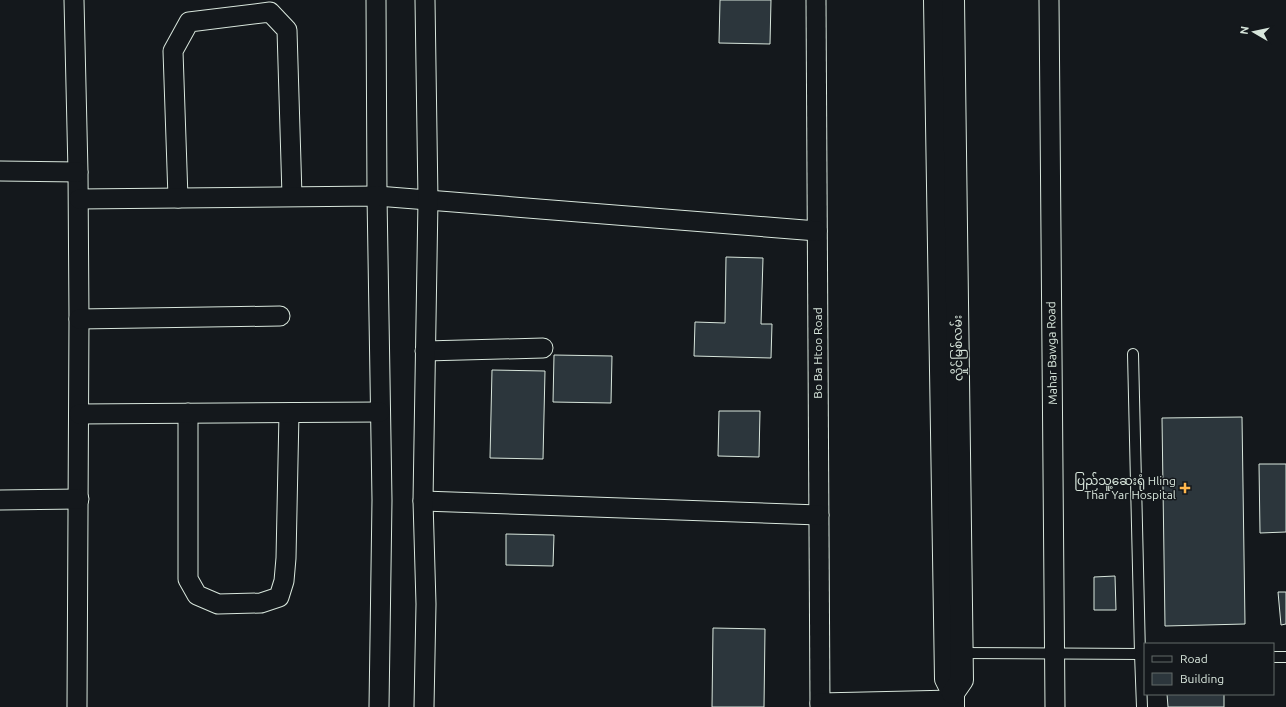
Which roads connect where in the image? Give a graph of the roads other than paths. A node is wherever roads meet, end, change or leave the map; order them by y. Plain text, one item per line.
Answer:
1 (74, 0) edge
2 (376, 0) edge
3 (425, 0) edge
4 (816, 0) edge
5 (936, 0) edge
6 (953, 0) edge
7 (1048, 0) edge
8 (0, 171) edge
9 (78, 172) junction
10 (292, 196) junction
11 (377, 196) junction
12 (178, 198) junction
13 (78, 199) junction
14 (428, 200) junction
15 (817, 231) junction
16 (280, 316) dead end
17 (79, 319) junction
18 (543, 348) dead end
19 (425, 351) junction
20 (1134, 354) dead end
21 (380, 412) junction
22 (188, 413) junction
23 (290, 413) junction
24 (79, 414) junction
25 (79, 499) junction
26 (0, 500) edge
27 (423, 501) junction
28 (819, 515) junction
29 (953, 654) junction
30 (1055, 654) junction
31 (1143, 654) edge
32 (1274, 657) edge
33 (1286, 657) edge
34 (953, 700) edge
35 (820, 705) edge
36 (78, 707) edge
37 (379, 707) edge
38 (424, 707) edge
39 (1055, 707) edge
40 (1142, 707) edge

1 - 9 street
2 - 11 street
3 - 14 street
4 - 15 street, Bo Ba Htoo Road
5 - 29 main road, လှိုင်မြစ်လမ်း
6 - 29 main road, လှိုင်မြစ်လမ်း
7 - 30 street, Mahar Bawga Road
8 - 9 street
9 - 13 street
10 - 11 street
10 - 12 street
10 - 12 street
11 - 14 street
11 - 21 street
12 - 13 street
13 - 17 street
14 - 15 street
14 - 19 street
15 - 28 street, Bo Ba Htoo Road
16 - 17 street
17 - 24 street
18 - 19 street
19 - 27 street
20 - 31 lane
21 - 23 street
21 - 37 street
22 - 23 street
22 - 23 street
22 - 24 street
24 - 25 street
25 - 26 street
25 - 36 street
27 - 28 street
27 - 38 street
28 - 35 street, Bo Ba Htoo Road
29 - 30 lane
29 - 34 main road, လှိုင်မြစ်လမ်း
30 - 31 lane
30 - 39 street, Mahar Bawga Road
31 - 40 lane
32 - 33 lane
34 - 35 street

